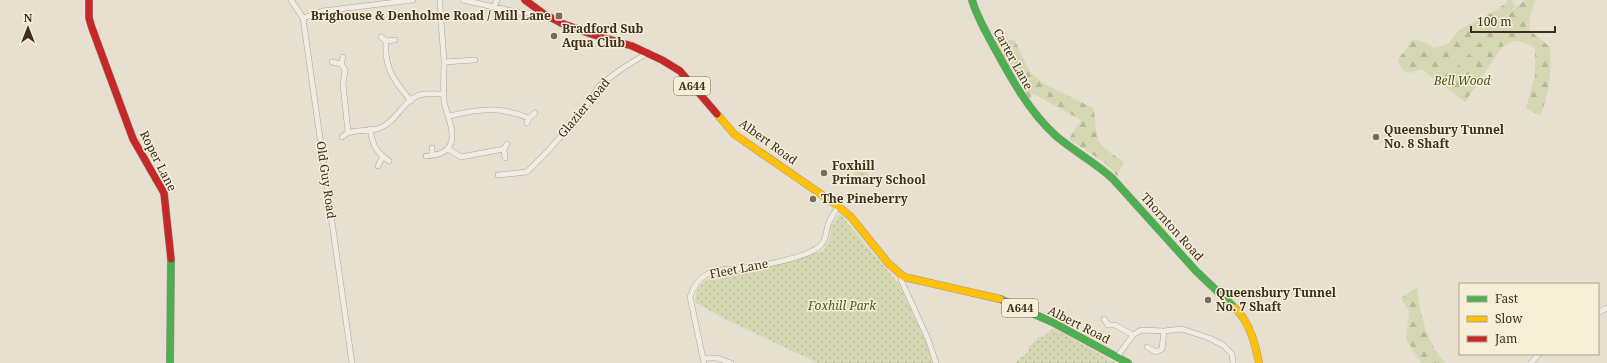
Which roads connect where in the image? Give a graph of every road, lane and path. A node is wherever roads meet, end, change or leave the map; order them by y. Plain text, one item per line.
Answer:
1 (89, 0) edge
2 (291, 0) edge
3 (413, 0) edge
4 (440, 0) edge
5 (463, 0) edge
6 (497, 0) edge
7 (525, 0) edge
8 (972, 0) edge
9 (494, 7) junction
10 (544, 14) junction
11 (303, 18) junction
12 (381, 37) dead end
13 (395, 40) dead end
14 (386, 41) junction
15 (646, 52) junction
16 (343, 57) dead end
17 (475, 60) dead end
18 (332, 62) dead end
19 (444, 62) junction
20 (341, 64) junction
21 (444, 94) junction
22 (411, 101) junction
23 (535, 113) dead end
24 (449, 116) junction
25 (1043, 124) joint
26 (370, 129) junction
27 (348, 132) junction
28 (342, 137) dead end
29 (432, 148) dead end
30 (448, 149) junction
31 (432, 155) junction
32 (383, 156) junction
33 (426, 156) dead end
34 (505, 158) dead end
35 (389, 161) dead end
36 (378, 166) dead end
37 (498, 175) dead end
38 (838, 206) junction
39 (904, 277) junction
40 (1104, 320) dead end
41 (1164, 331) junction
42 (1133, 335) junction
43 (1147, 347) dead end
44 (1538, 355) edge
45 (1117, 357) junction
46 (704, 360) edge
47 (170, 363) edge
48 (352, 363) edge
49 (730, 363) edge
50 (936, 363) edge
51 (1128, 363) edge
52 (1234, 363) edge
53 (1260, 363) edge
54 (1531, 363) edge

1 - 47 street, Roper Lane
2 - 11 street, Old Guy Road
3 - 11 street
4 - 19 street
5 - 9 street
6 - 9 street
7 - 10 street, Albert Road / A644
8 - 25 street, Carter Lane
9 - 10 street
10 - 15 street, Albert Road / A644
11 - 48 street, Old Guy Road
12 - 14 street
13 - 14 street
14 - 22 street
15 - 37 street, Glazier Road
15 - 38 street, Albert Road / A644
16 - 20 street
17 - 19 street
18 - 20 street
19 - 21 street
20 - 27 street
21 - 22 street
21 - 24 street
22 - 26 street
23 - 24 street
24 - 30 street
25 - 53 street, Thornton Road
26 - 27 street
26 - 32 street
27 - 28 street
29 - 31 street
30 - 31 street
30 - 34 street
31 - 33 street
32 - 35 street
32 - 36 street
38 - 39 street, A644
38 - 46 street, Fleet Lane
39 - 45 street, Albert Road / A644
39 - 50 street
40 - 42 street
41 - 42 street
41 - 43 street
41 - 52 street
42 - 45 street
44 - 54 street
45 - 51 street, Albert Road / A644
46 - 49 street

